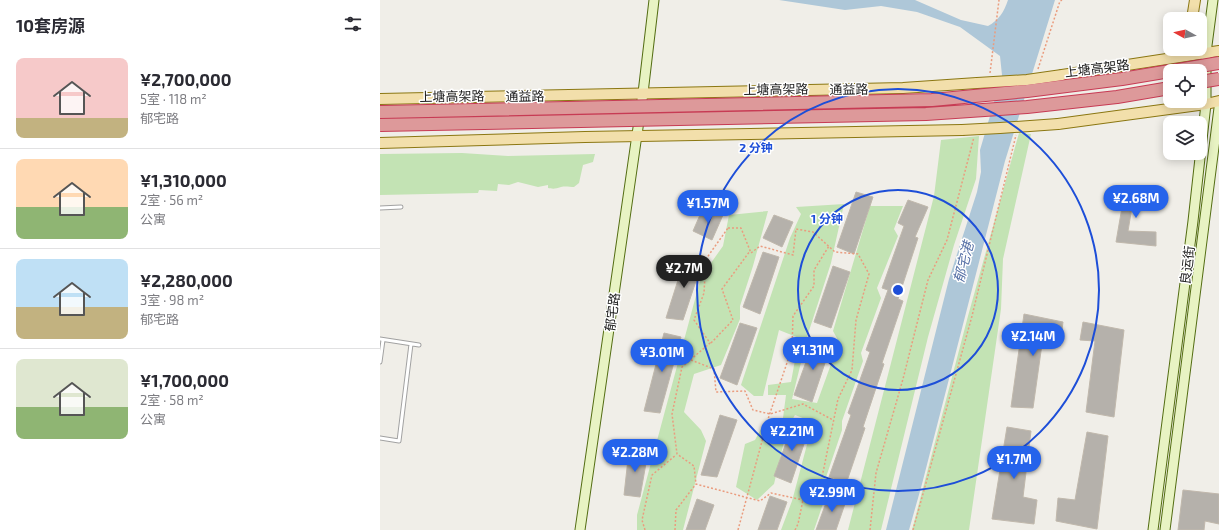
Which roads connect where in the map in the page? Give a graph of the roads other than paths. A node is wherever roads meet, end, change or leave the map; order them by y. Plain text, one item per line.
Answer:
1 (654, 0) edge
2 (1194, 0) edge
3 (1213, 0) edge
4 (1193, 12) edge
5 (1207, 45) edge
6 (1219, 51) edge
7 (1207, 53) edge
8 (1171, 56) edge
9 (1219, 63) edge
10 (1207, 65) edge
11 (1163, 72) edge
12 (1219, 79) edge
13 (1207, 81) edge
14 (1163, 89) edge
15 (643, 93) junction
16 (380, 99) edge
17 (1219, 102) edge
18 (1207, 104) edge
19 (1176, 108) edge
20 (1206, 108) edge
21 (1219, 108) edge
22 (380, 112) edge
23 (380, 125) edge
24 (637, 136) junction
25 (380, 142) edge
26 (400, 207) dead end
27 (380, 208) edge
28 (381, 340) edge
29 (411, 344) junction
30 (418, 345) dead end
31 (380, 362) edge
32 (380, 438) edge
33 (580, 530) edge
34 (1153, 530) edge
35 (1165, 530) edge

1 - 15 main road, 郁宅路
2 - 4 main road
3 - 5 main road, 良运街
6 - 7 main road, 通益路
8 - 15 main road, 通益路, bridge
9 - 10 highway, 上塘高架路, bridge
11 - 22 highway, 上塘高架路, bridge
12 - 13 highway, bridge
14 - 23 highway, bridge
15 - 16 main road, 通益路
15 - 24 main road, 郁宅路
17 - 18 main road
19 - 24 main road, bridge
20 - 34 main road, 良运街
21 - 35 main road, 良运街
24 - 25 main road
24 - 33 main road, 郁宅路
26 - 27 lane
28 - 29 lane
28 - 31 lane
29 - 30 lane
29 - 32 lane

